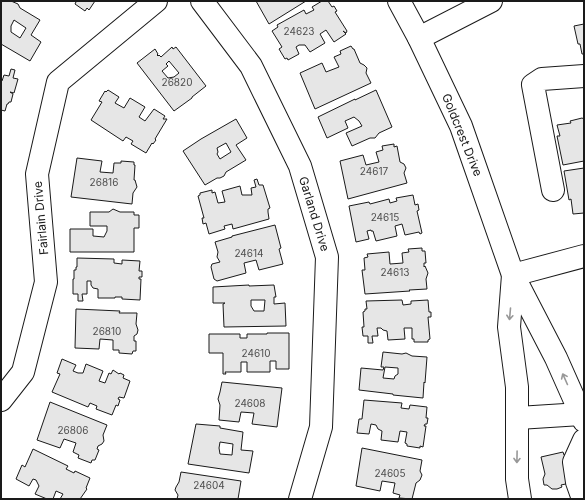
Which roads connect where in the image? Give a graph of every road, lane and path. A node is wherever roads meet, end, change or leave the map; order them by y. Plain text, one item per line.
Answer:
1 (156, 1) edge
2 (202, 1) edge
3 (399, 1) edge
4 (491, 1) edge
5 (419, 38) junction
6 (584, 76) edge
7 (552, 190) dead end
8 (584, 256) edge
9 (513, 275) junction
10 (1, 400) edge
11 (518, 418) junction
12 (583, 418) edge
13 (584, 440) edge
14 (300, 499) edge
15 (520, 499) edge
16 (584, 499) edge

1 - 10 street, Fairlain Drive
2 - 14 street, Garland Drive
3 - 5 street, Goldcrest Drive
4 - 5 street
5 - 9 street, Goldcrest Drive
6 - 7 street
8 - 9 street
9 -> 11 street, Goldcrest Drive
12 -> 9 street, Goldcrest Drive
11 - 12 street
11 -> 15 street, Goldcrest Drive
13 - 16 street

